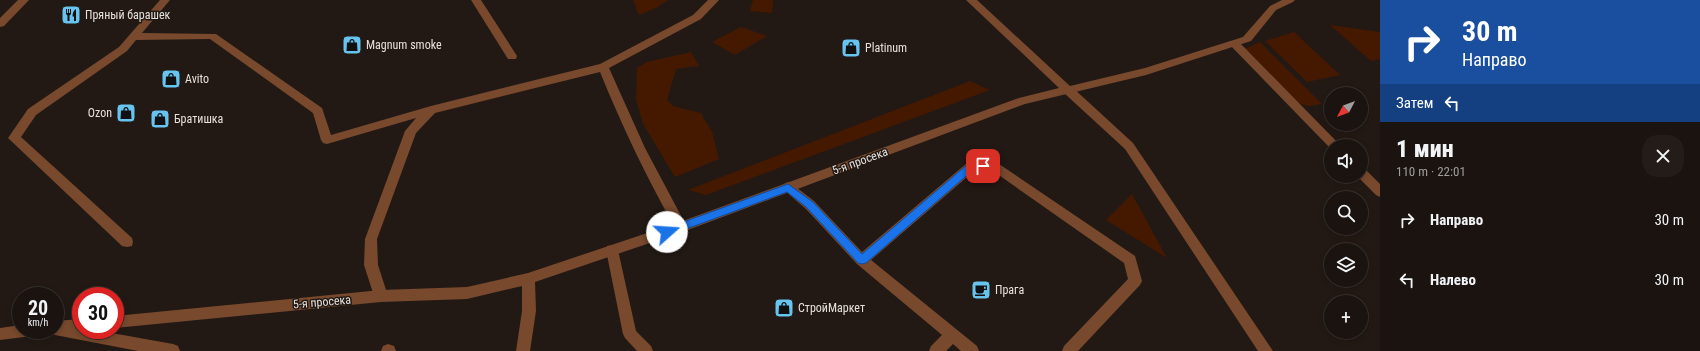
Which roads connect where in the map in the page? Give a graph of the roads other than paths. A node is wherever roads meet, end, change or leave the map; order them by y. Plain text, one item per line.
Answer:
1 (24, 0) edge
2 (165, 0) edge
3 (476, 0) edge
4 (714, 0) edge
5 (971, 0) edge
6 (1290, 0) edge
7 (0, 24) edge
8 (133, 37) junction
9 (1234, 44) junction
10 (512, 56) dead end
11 (603, 67) junction
12 (1068, 90) junction
13 (431, 110) junction
14 (1329, 139) edge
15 (1368, 179) edge
16 (788, 187) junction
17 (1380, 192) edge
18 (681, 227) junction
19 (127, 242) dead end
20 (612, 250) junction
21 (862, 260) junction
22 (528, 279) junction
23 (380, 296) junction
24 (124, 321) edge
25 (64, 330) edge
26 (12, 332) edge
27 (0, 334) edge
28 (952, 335) junction
29 (173, 351) edge
30 (523, 351) edge
31 (646, 351) edge
32 (936, 351) edge
33 (972, 351) edge
34 (1069, 351) edge
35 (1266, 351) edge

1 - 7 street
2 - 8 street
3 - 10 street
4 - 11 street
5 - 12 street
6 - 9 street, 5-я просека
8 - 13 street
8 - 19 street
9 - 12 street, 5-я просека
9 - 14 street
11 - 13 street
11 - 18 street
12 - 16 street, 5-я просека
12 - 35 street
13 - 23 street
15 - 17 street
16 - 18 street, 5-я просека
16 - 21 street
18 - 20 street, 5-я просека
20 - 22 street, 5-я просека
20 - 31 street
21 - 28 street
21 - 34 street
22 - 23 street, 5-я просека
22 - 30 street
23 - 24 street, 5-я просека
25 - 29 street
26 - 27 street
28 - 32 street
28 - 33 street

